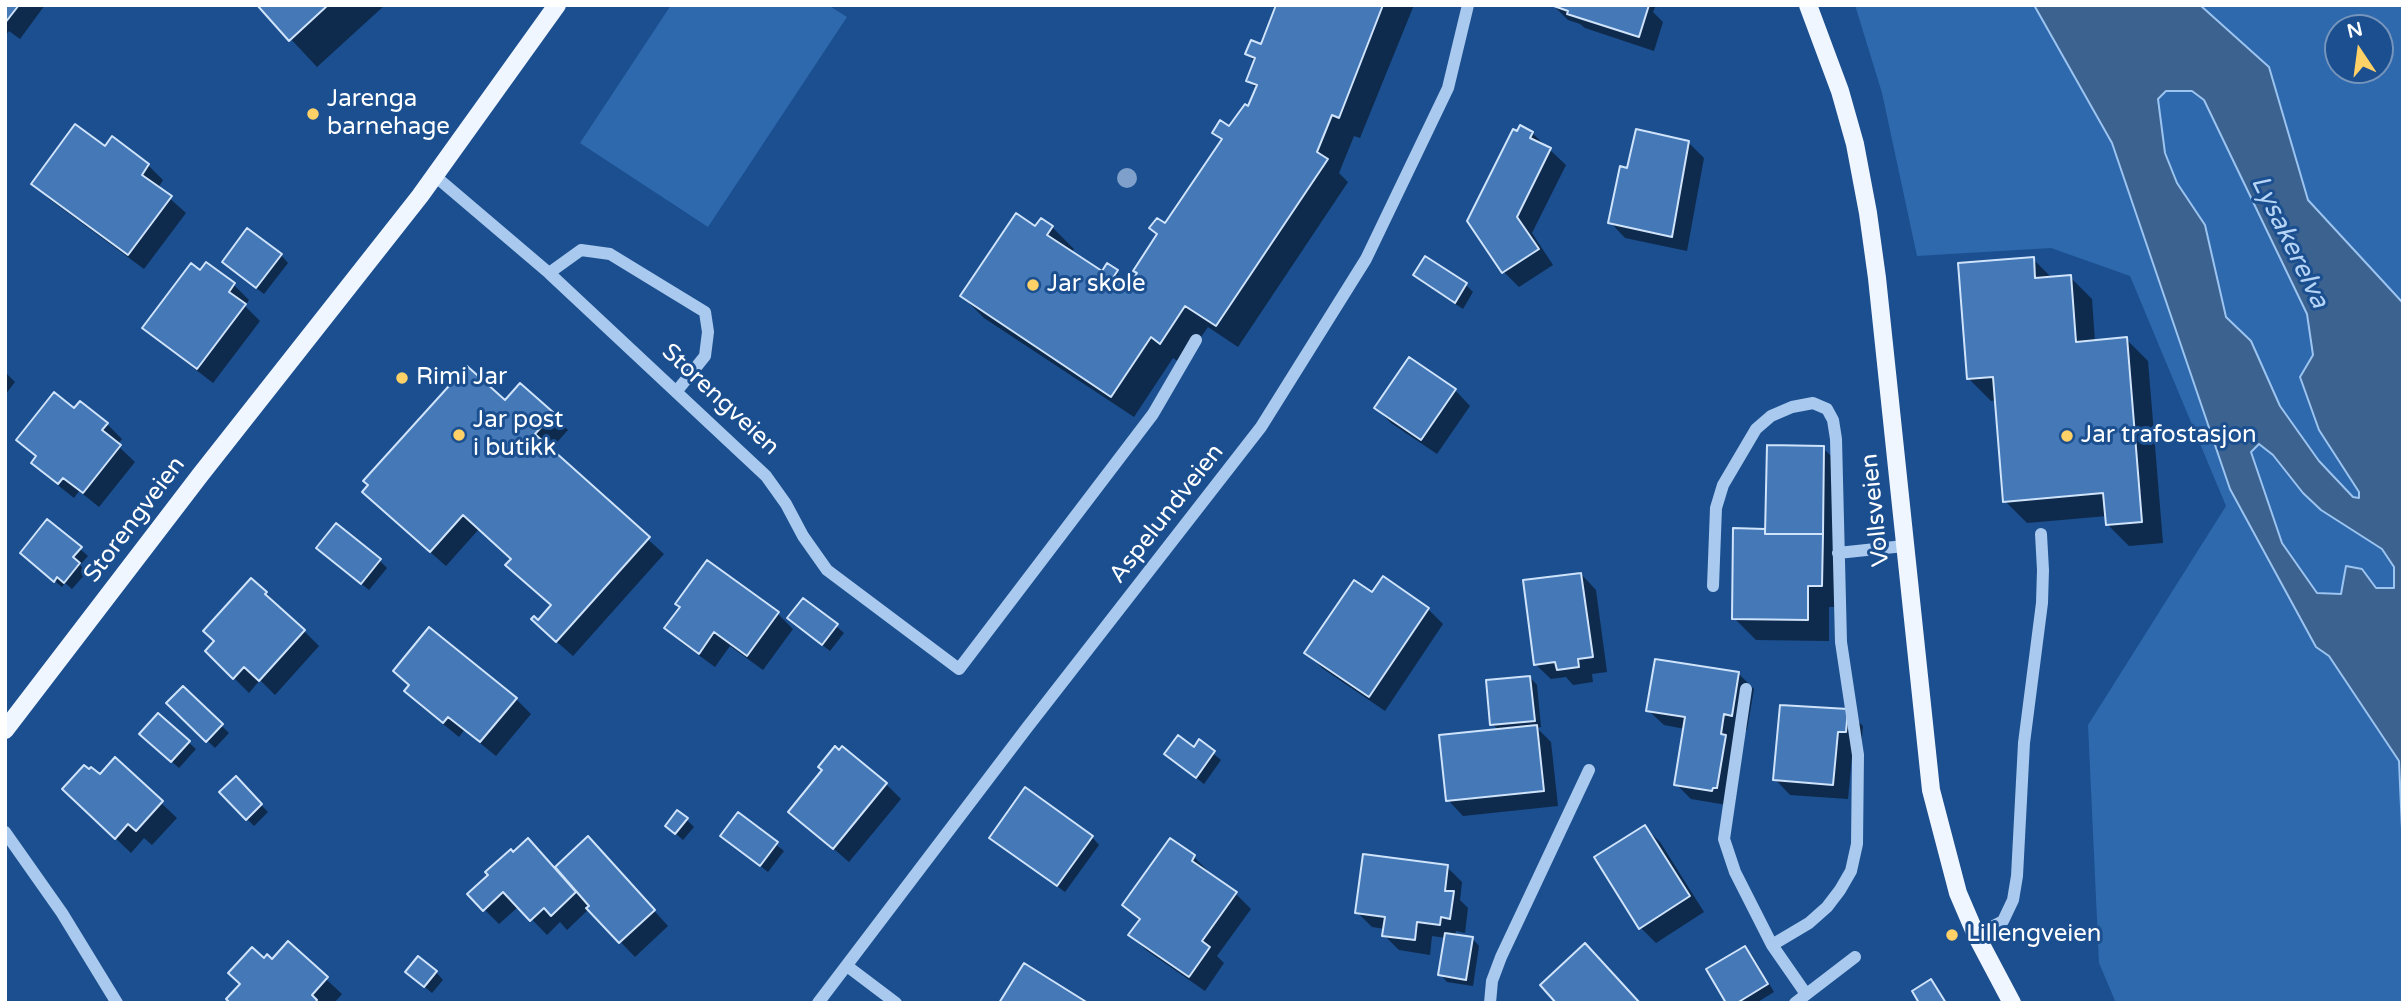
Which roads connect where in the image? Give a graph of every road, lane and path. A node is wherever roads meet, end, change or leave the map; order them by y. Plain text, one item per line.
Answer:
1 (558, 5) edge
2 (1468, 5) edge
3 (1808, 5) edge
4 (435, 176) junction
5 (549, 273) junction
6 (1196, 340) dead end
7 (676, 392) junction
8 (2041, 534) dead end
9 (1904, 546) junction
10 (1838, 553) junction
11 (1713, 586) dead end
12 (1746, 689) dead end
13 (5, 730) edge
14 (1589, 770) dead end
15 (5, 832) edge
16 (1976, 935) junction
17 (1772, 945) junction
18 (1855, 957) dead end
19 (846, 966) junction
20 (1806, 994) junction
21 (117, 1003) edge
22 (818, 1003) edge
23 (896, 1003) edge
24 (1490, 1003) edge
25 (1795, 1003) edge
26 (2012, 1003) edge

1 - 4 main road, Storengveien
2 - 19 street, Aspelundveien
3 - 9 main road, Vollsveien
4 - 5 street, Storengveien
4 - 13 main road, Storengveien
5 - 7 street, Storengveien
5 - 7 street
6 - 7 street, Storengveien
8 - 16 street
9 - 10 street
9 - 16 main road, Vollsveien
10 - 11 street
10 - 17 street
12 - 17 street
14 - 24 street
15 - 21 street
16 - 26 main road, Vollsveien
17 - 20 street
18 - 20 street
19 - 22 street, Aspelundveien
19 - 23 street
20 - 25 street

